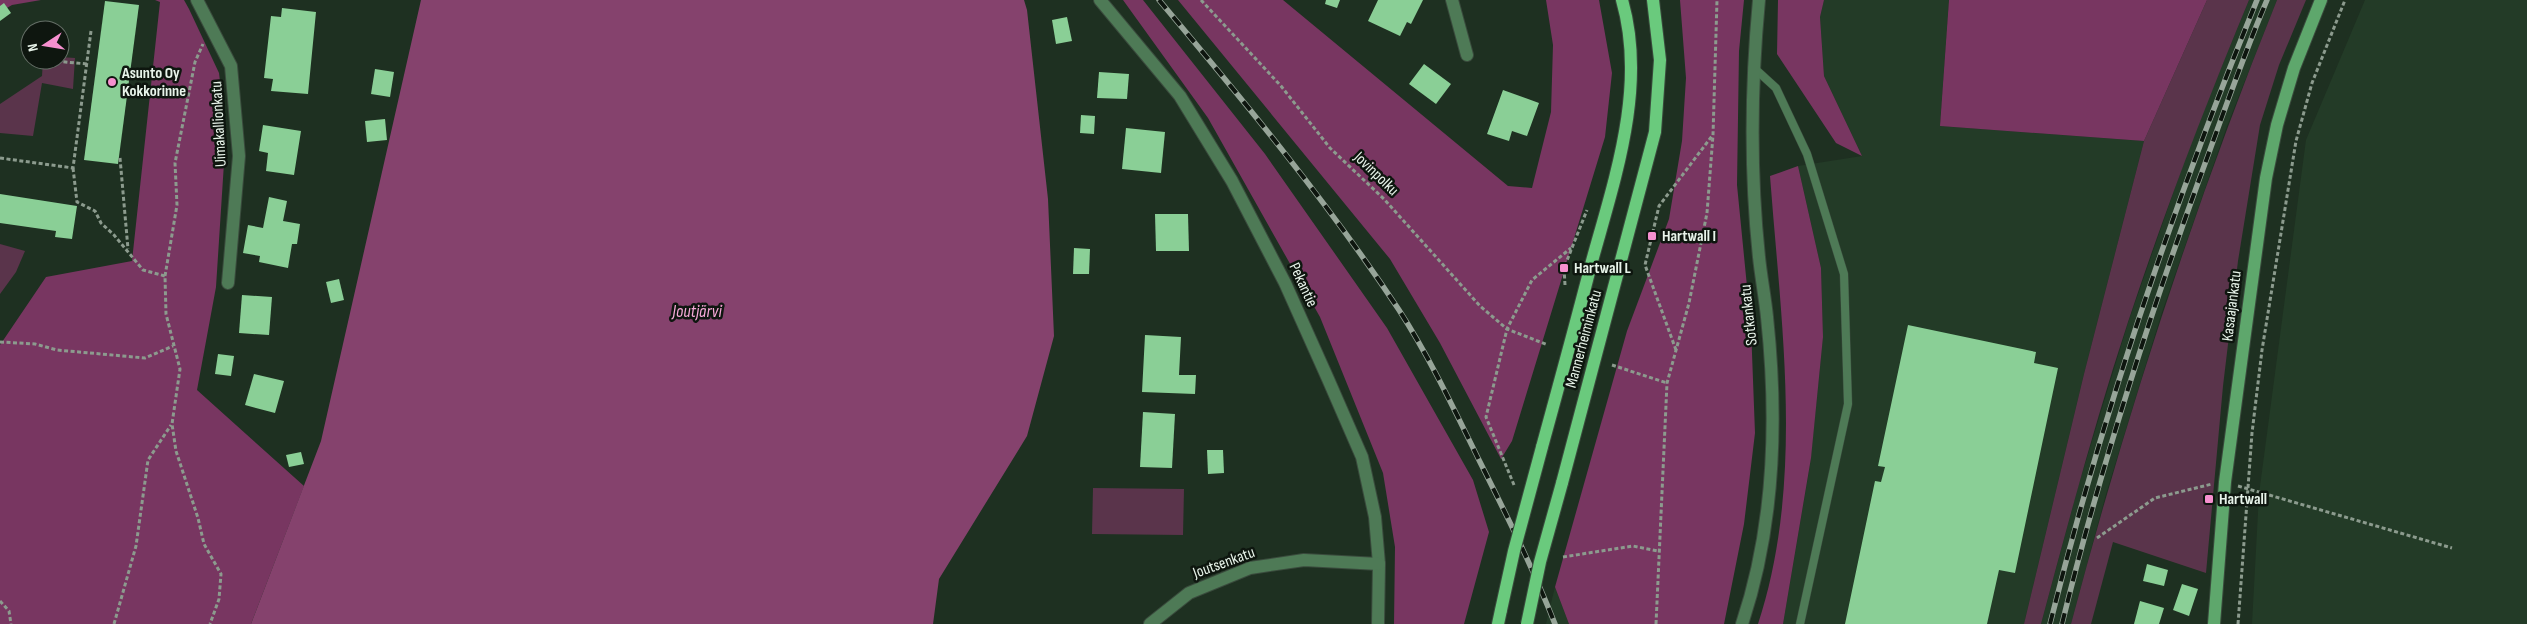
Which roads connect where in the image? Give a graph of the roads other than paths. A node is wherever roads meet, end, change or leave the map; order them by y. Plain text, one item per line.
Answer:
1 (197, 0) edge
2 (1100, 0) edge
3 (1452, 0) edge
4 (1622, 0) edge
5 (1653, 0) edge
6 (1759, 0) edge
7 (2320, 0) edge
8 (1467, 55) dead end
9 (1753, 67) junction
10 (228, 283) dead end
11 (1379, 564) junction
12 (1150, 624) edge
13 (1378, 624) edge
14 (1498, 624) edge
15 (1526, 624) edge
16 (1742, 624) edge
17 (1800, 624) edge
18 (2214, 624) edge

1 - 10 street, Uimakallionkatu
2 - 11 street, Pekantie
3 - 8 street
4 - 14 main road, Mannerheiminkatu, bridge
5 - 15 main road, Mannerheiminkatu, bridge
6 - 9 street, Sotkankatu
7 - 18 street, Kasaajankatu
9 - 16 street, Sotkankatu
9 - 17 lane
11 - 12 street, Joutsenkatu
11 - 13 street, Pekantie

